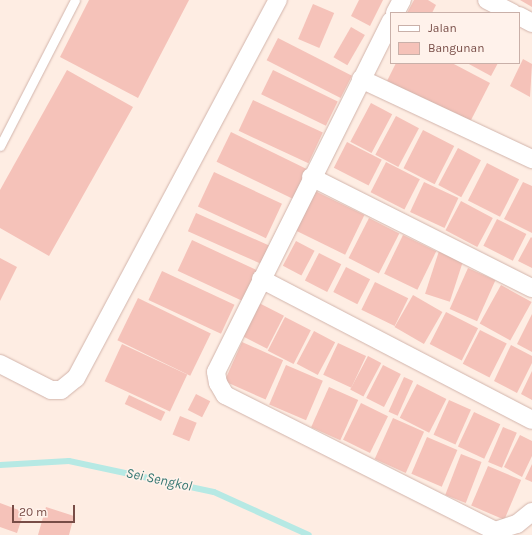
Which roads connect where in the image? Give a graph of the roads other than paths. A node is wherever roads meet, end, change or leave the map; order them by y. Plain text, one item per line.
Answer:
1 (75, 0) edge
2 (278, 0) edge
3 (402, 0) edge
4 (487, 0) edge
5 (396, 12) edge
6 (511, 12) edge
7 (520, 17) edge
8 (390, 23) edge
9 (532, 23) edge
10 (361, 79) junction
11 (0, 146) edge
12 (532, 159) edge
13 (311, 177) junction
14 (261, 279) junction
15 (532, 288) edge
16 (0, 364) edge
17 (532, 420) edge
18 (532, 512) edge

1 - 11 lane
2 - 16 street
3 - 5 street
4 - 6 street
7 - 9 street
8 - 10 street
10 - 12 street
10 - 13 street
13 - 14 street
13 - 15 street
14 - 17 street
14 - 18 street

